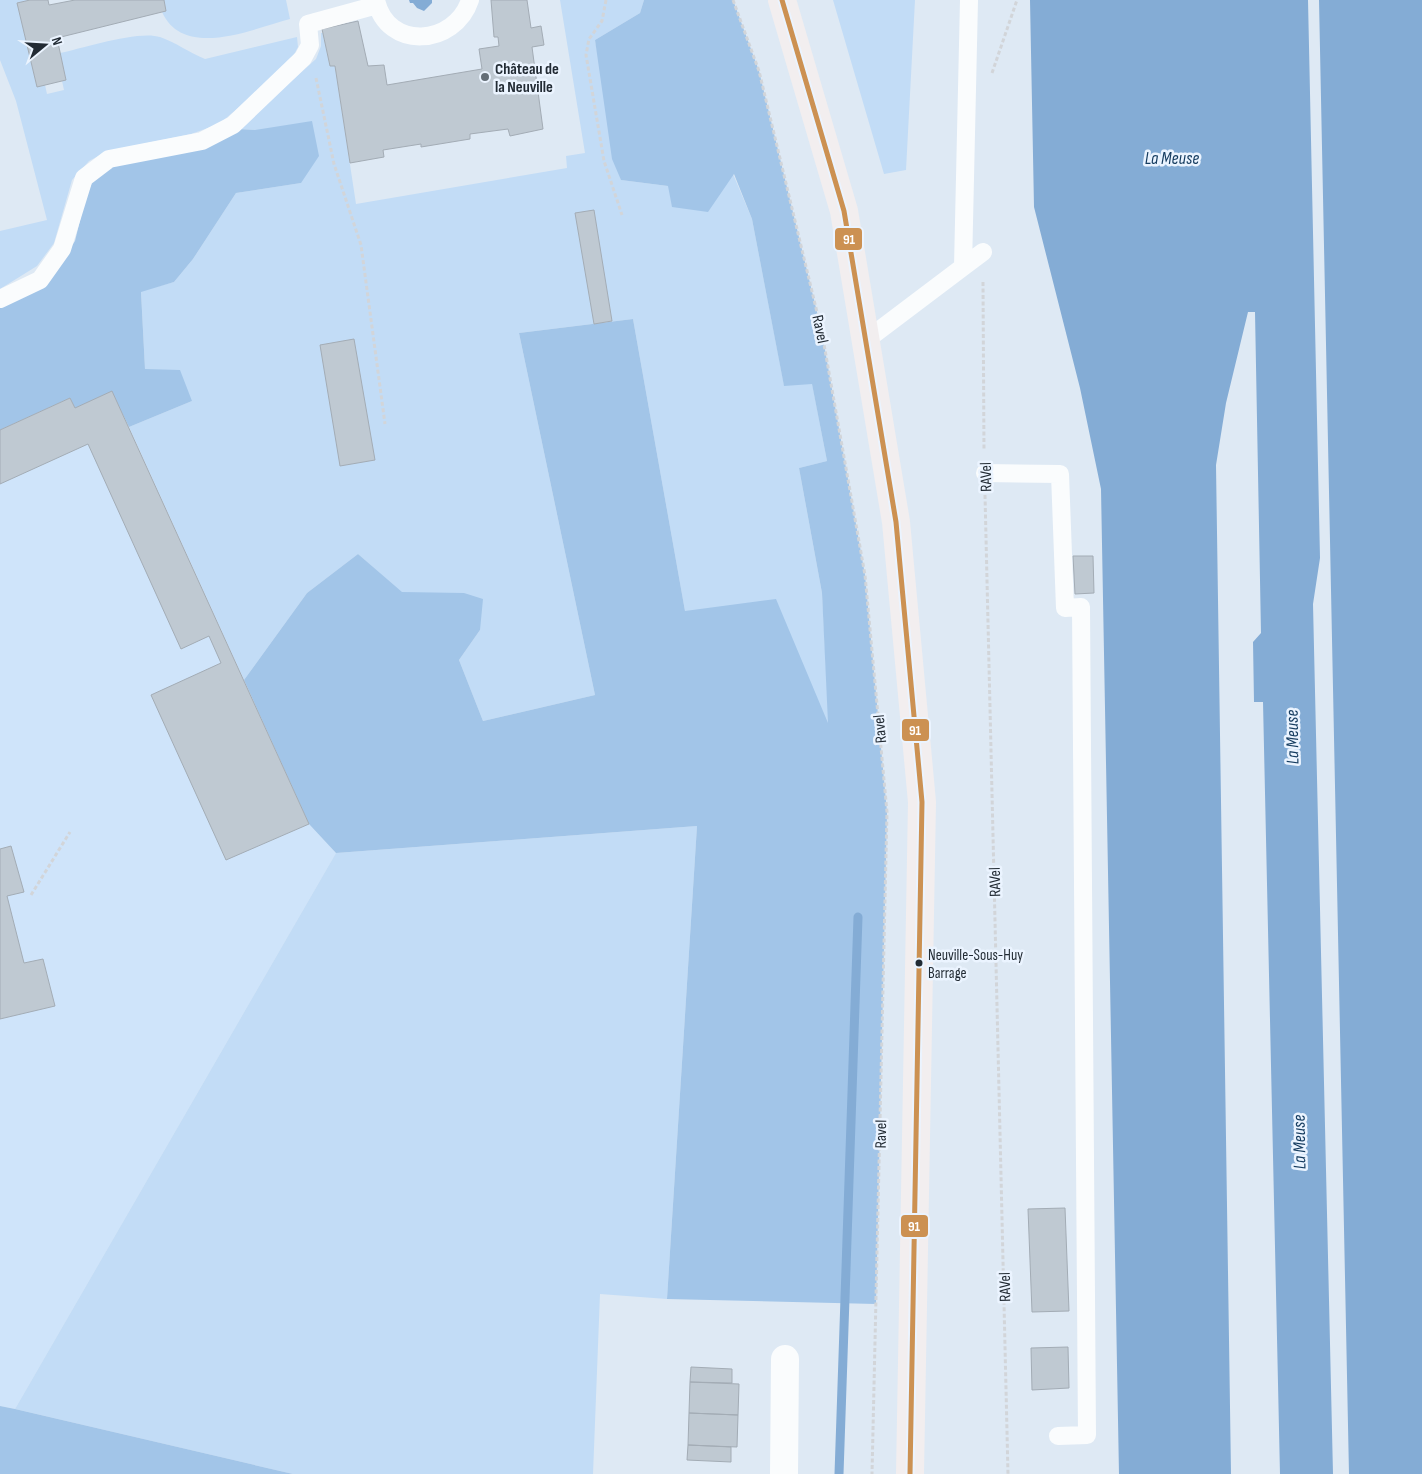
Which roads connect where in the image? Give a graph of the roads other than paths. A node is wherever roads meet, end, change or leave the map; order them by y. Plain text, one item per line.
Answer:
1 (470, 0) edge
2 (782, 0) edge
3 (969, 0) edge
4 (376, 3) edge
5 (983, 252) dead end
6 (963, 267) junction
7 (0, 299) edge
8 (865, 341) junction
9 (985, 473) road end
10 (785, 1360) dead end
11 (1058, 1436) dead end
12 (784, 1474) edge
13 (910, 1474) edge

1 - 4 lane
2 - 8 main road
3 - 6 lane
4 - 7 lane
5 - 6 lane
6 - 8 lane
8 - 13 main road
9 - 11 lane
10 - 12 street

